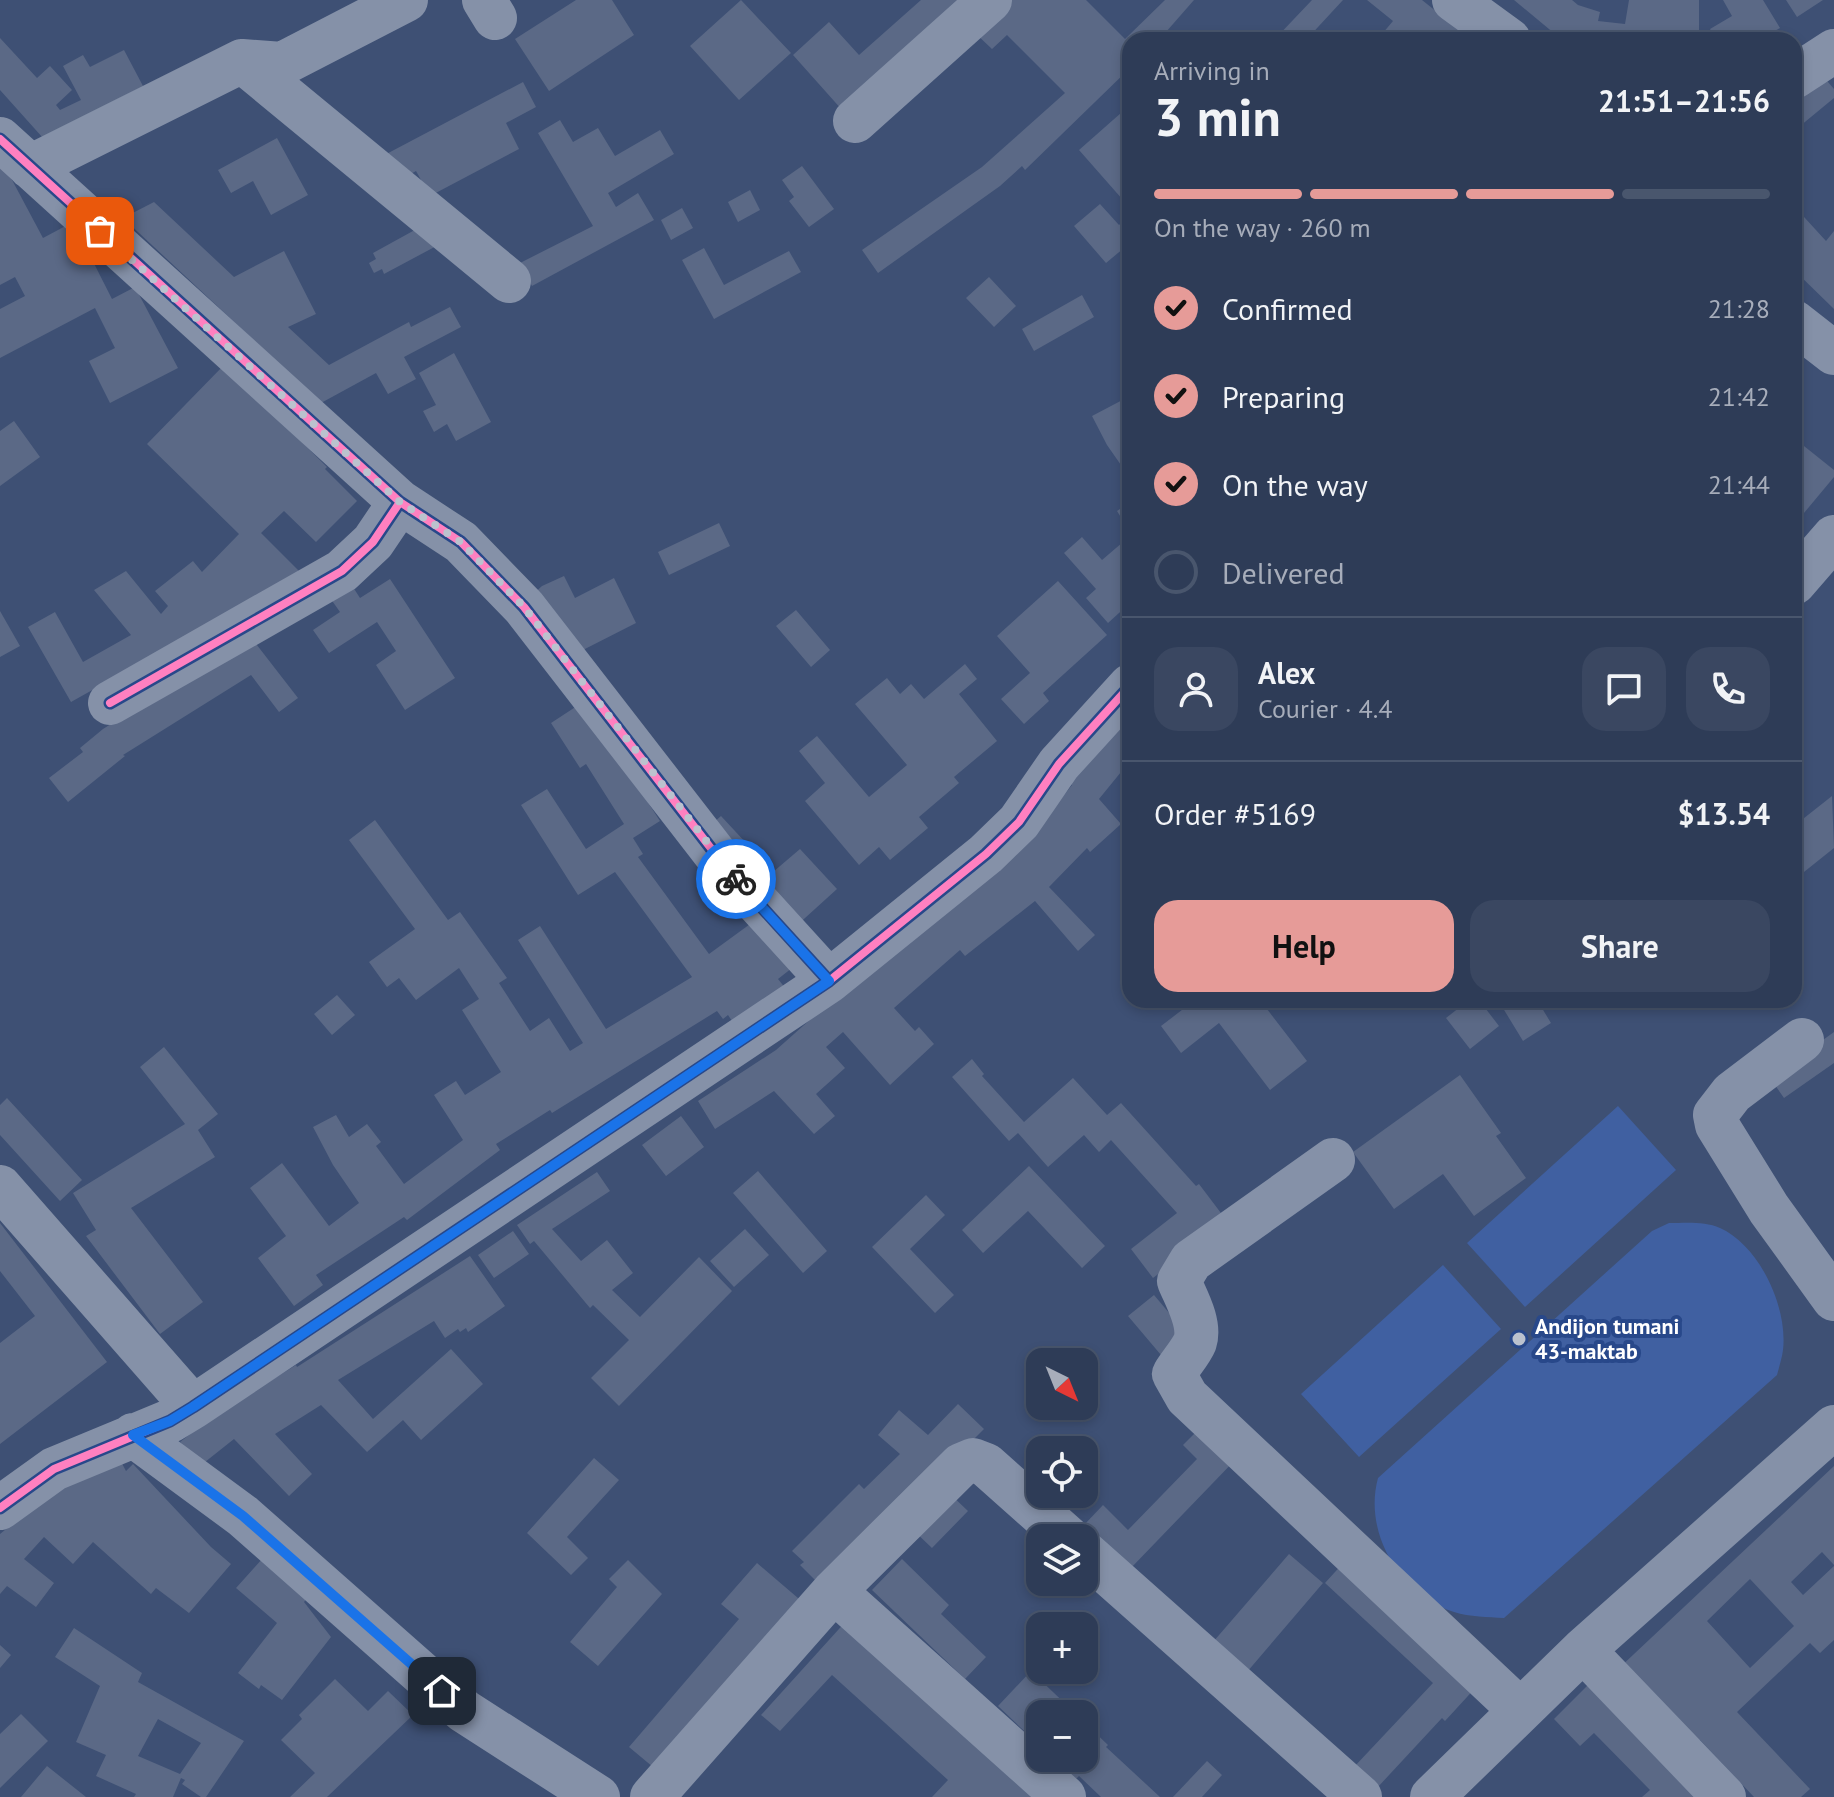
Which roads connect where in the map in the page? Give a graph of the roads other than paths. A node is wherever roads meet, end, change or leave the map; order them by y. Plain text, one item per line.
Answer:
1 (406, 0) edge
2 (990, 0) edge
3 (1454, 0) edge
4 (1498, 32) edge
5 (1834, 51) edge
6 (242, 61) junction
7 (1802, 72) edge
8 (855, 121) dead end
9 (15, 153) edge
10 (509, 281) dead end
11 (1802, 328) edge
12 (1834, 353) edge
13 (400, 502) junction
14 (1834, 537) edge
15 (1802, 574) edge
16 (1122, 695) edge
17 (110, 703) dead end
18 (829, 981) junction
19 (1802, 1040) dead end
20 (1333, 1160) dead end
21 (0, 1187) edge
22 (1834, 1299) edge
23 (193, 1407) junction
24 (1834, 1427) edge
25 (133, 1435) junction
26 (0, 1508) edge
27 (1052, 1524) edge
28 (1098, 1564) edge
29 (834, 1591) junction
30 (1583, 1650) junction
31 (1520, 1710) junction
32 (598, 1797) edge
33 (652, 1797) edge
34 (1064, 1797) edge
35 (1360, 1797) edge
36 (1432, 1797) edge
37 (1724, 1797) edge

1 - 6 street
2 - 8 street
3 - 4 street
5 - 7 street
6 - 9 street
6 - 10 street
9 - 13 street
11 - 12 street
13 - 17 street
13 - 18 street
14 - 15 street
16 - 18 street
18 - 23 street
19 - 22 street
20 - 31 street
21 - 23 street
23 - 25 street
24 - 30 street
25 - 26 street
25 - 32 street
27 - 29 street
28 - 35 street
29 - 33 street
29 - 34 street
30 - 31 street
30 - 37 street
31 - 36 street

